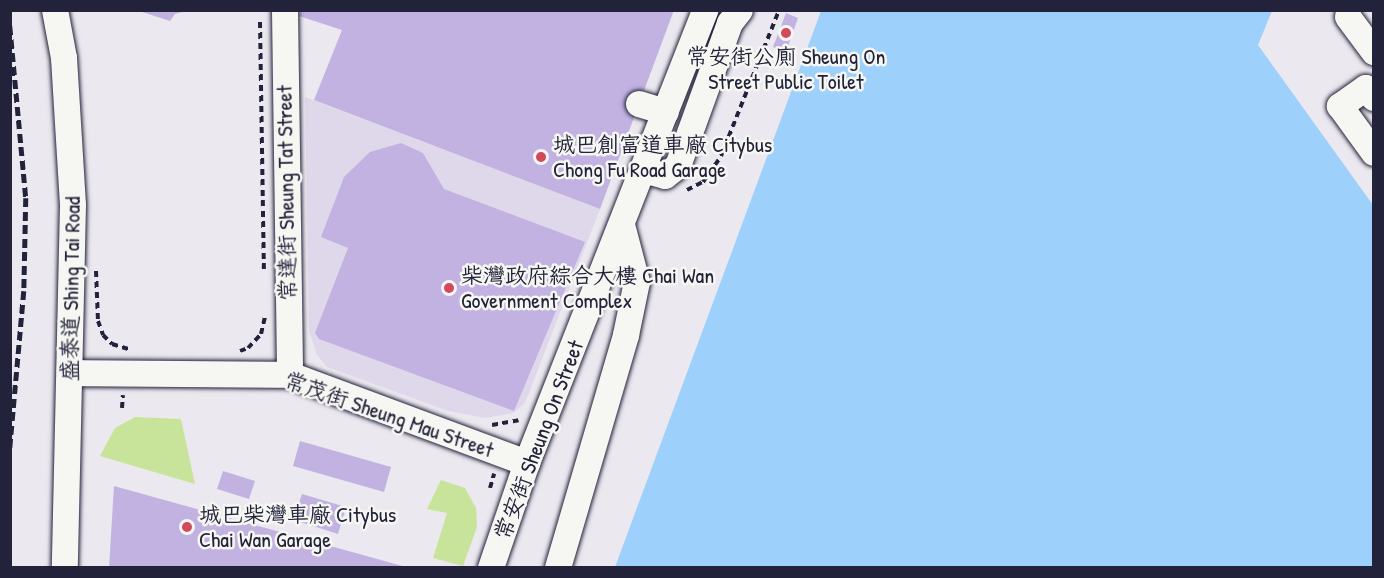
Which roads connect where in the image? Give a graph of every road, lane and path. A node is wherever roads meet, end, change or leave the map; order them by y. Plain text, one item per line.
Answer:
1 (55, 10) edge
2 (705, 10) edge
3 (740, 10) edge
4 (273, 13) edge
5 (1348, 17) dead end
6 (1374, 52) edge
7 (1374, 98) edge
8 (639, 104) dead end
9 (666, 112) junction
10 (1374, 153) edge
11 (643, 170) junction
12 (622, 225) junction
13 (96, 268) dead end
14 (264, 271) dead end
15 (264, 306) dead end
16 (137, 350) dead end
17 (235, 353) dead end
18 (70, 373) junction
19 (290, 375) junction
20 (524, 418) dead end
21 (487, 425) dead end
22 (527, 463) junction
23 (65, 567) edge
24 (491, 567) edge
25 (558, 567) edge

1 - 18 street, 盛泰道 Shing Tai Road
2 - 9 street, 常安街 Sheung On Street
3 - 11 street
4 - 14 path
4 - 19 street, 常達街 Sheung Tat Street
5 - 6 street
7 - 10 street
8 - 9 street
9 - 11 street, 常安街 Sheung On Street
11 - 12 street, 常安街 Sheung On Street
12 - 22 street, 常安街 Sheung On Street
12 - 25 street
13 - 16 path
15 - 17 path
18 - 19 street, 常茂街 Sheung Mau Street
18 - 23 street, 盛泰道 Shing Tai Road
19 - 22 street, 常茂街 Sheung Mau Street
20 - 21 path
22 - 24 street, 常安街 Sheung On Street

